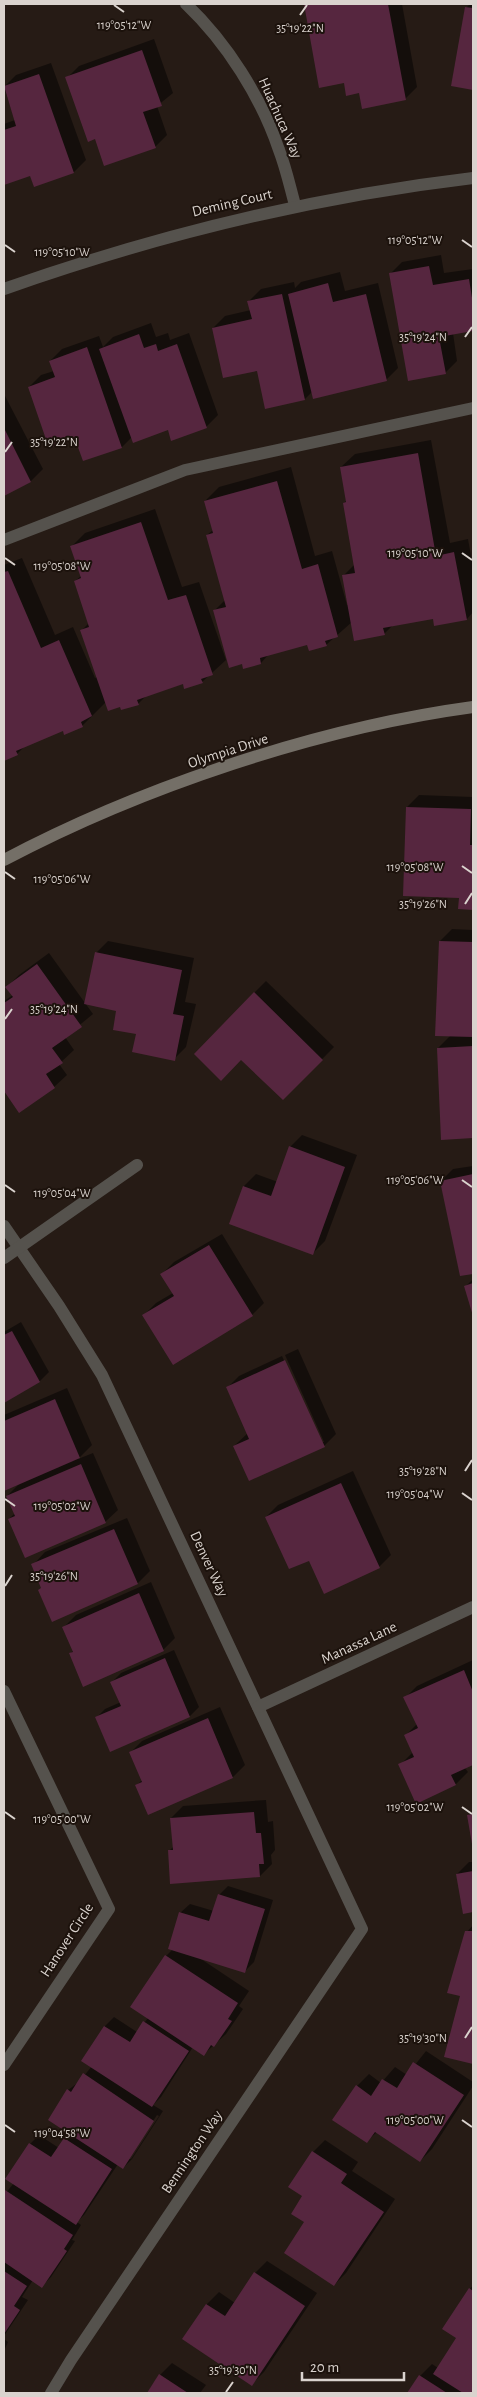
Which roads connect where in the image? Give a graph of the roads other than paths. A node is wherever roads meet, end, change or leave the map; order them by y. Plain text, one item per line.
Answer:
1 (186, 4) edge
2 (473, 178) edge
3 (295, 205) junction
4 (4, 288) edge
5 (473, 408) edge
6 (4, 540) edge
7 (473, 707) edge
8 (4, 860) edge
9 (137, 1165) dead end
10 (4, 1226) edge
11 (18, 1248) junction
12 (4, 1258) edge
13 (473, 1607) edge
14 (4, 1690) edge
15 (258, 1707) junction
16 (362, 1929) joint
17 (4, 2065) edge
18 (51, 2393) edge

1 - 3 street, Huachuca Way
2 - 3 street, Deming Court
3 - 4 street, Deming Court
5 - 6 street
7 - 8 street, Olympia Drive
9 - 11 street
10 - 11 street, Denver Way
11 - 12 street
11 - 15 street, Denver Way
13 - 15 street, Manassa Lane
14 - 17 street, Hanover Circle
15 - 16 street, Denver Way
16 - 18 street, Bennington Way

